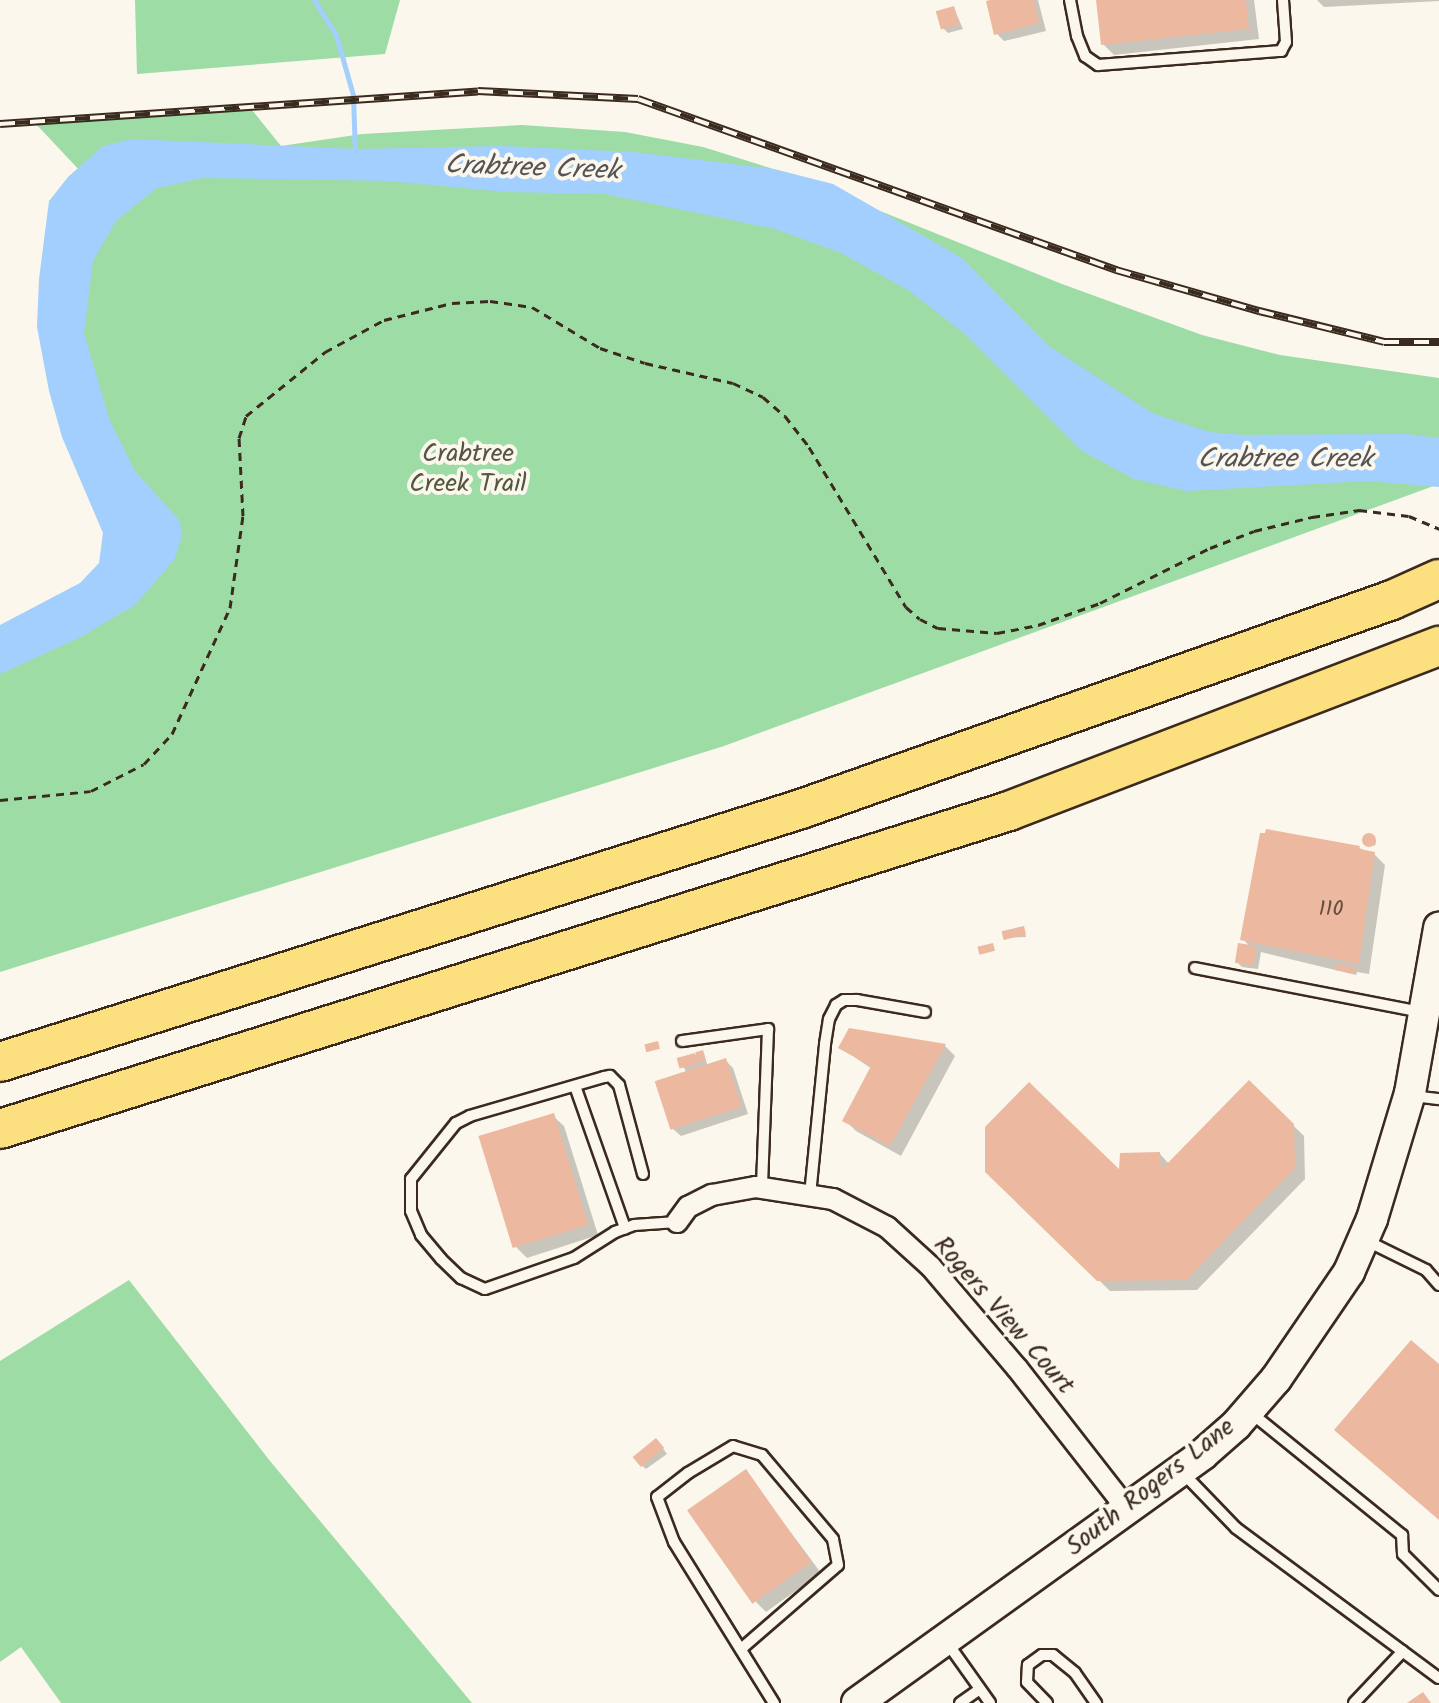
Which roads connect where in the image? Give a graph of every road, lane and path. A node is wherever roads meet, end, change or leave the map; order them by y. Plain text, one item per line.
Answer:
1 (1070, 0) edge
2 (1283, 0) edge
3 (1439, 529) edge
4 (1439, 579) edge
5 (1439, 646) edge
6 (0, 800) edge
7 (1439, 928) edge
8 (1195, 968) dead end
9 (225, 993) junction
10 (925, 1012) dead end
11 (1432, 1013) edge
12 (682, 1041) dead end
13 (0, 1048) edge
14 (0, 1062) edge
15 (206, 1066) junction
16 (575, 1086) junction
17 (1424, 1097) edge
18 (0, 1129) edge
19 (0, 1152) edge
20 (643, 1174) dead end
21 (762, 1188) junction
22 (810, 1195) junction
23 (677, 1222) joint
24 (625, 1228) junction
25 (1363, 1239) junction
26 (1439, 1285) edge
27 (1248, 1411) junction
28 (1181, 1470) junction
29 (1127, 1509) junction
30 (1439, 1590) edge
31 (945, 1640) junction
32 (741, 1649) junction
33 (1403, 1651) junction
34 (1439, 1678) edge
35 (980, 1689) junction
36 (774, 1703) edge
37 (857, 1703) edge
38 (960, 1703) edge
39 (990, 1703) edge
40 (1047, 1703) edge
41 (1096, 1703) edge
42 (1354, 1703) edge

1 - 2 lane
3 - 6 path
4 - 9 highway
5 - 15 highway
7 - 11 street, South Rogers Lane
8 - 11 lane
9 - 13 highway
9 - 14 highway
10 - 22 lane
11 - 17 street, South Rogers Lane
12 - 21 lane
15 - 18 highway
15 - 19 highway
16 - 20 lane
16 - 24 lane
16 - 24 lane
17 - 25 street, South Rogers Lane
21 - 22 street, Rogers View Court
21 - 23 street, Rogers View Court
22 - 29 street, Rogers View Court
23 - 24 lane
25 - 26 lane
25 - 27 street, South Rogers Lane
27 - 28 street, South Rogers Lane
27 - 30 lane
28 - 29 street, South Rogers Lane
28 - 33 lane
29 - 31 street, South Rogers Lane
31 - 35 lane
31 - 37 street, South Rogers Lane
32 - 32 lane
32 - 36 lane
33 - 34 lane
33 - 42 lane
35 - 38 lane
35 - 39 lane
40 - 41 lane

